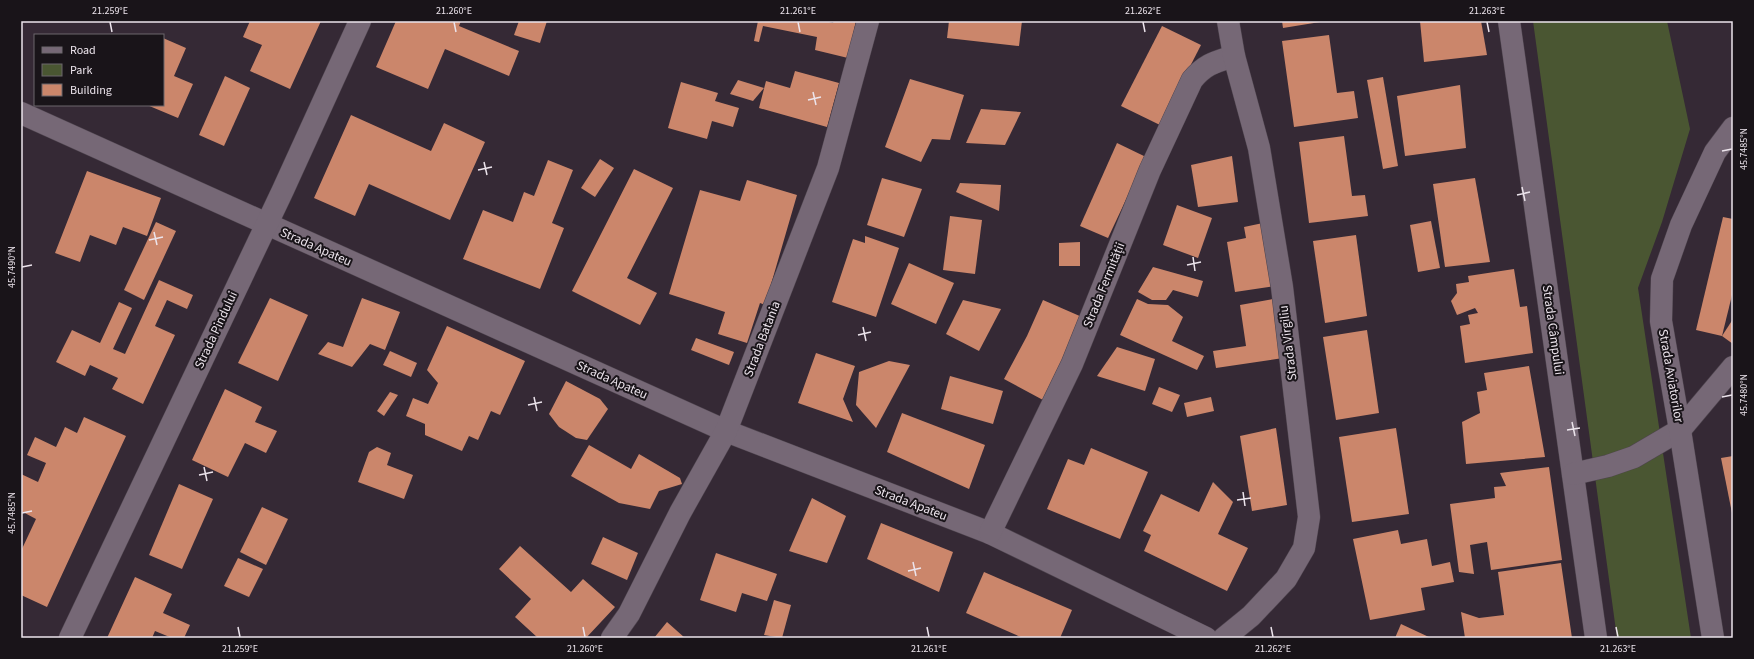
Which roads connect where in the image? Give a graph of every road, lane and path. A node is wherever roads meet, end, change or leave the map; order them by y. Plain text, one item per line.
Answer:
1 (360, 21) edge
2 (868, 21) edge
3 (1228, 21) edge
4 (1509, 21) edge
5 (1234, 56) junction
6 (21, 113) edge
7 (1733, 128) edge
8 (266, 224) junction
9 (1733, 367) edge
10 (1680, 430) junction
11 (726, 431) junction
12 (1573, 474) junction
13 (990, 533) junction
14 (70, 638) edge
15 (612, 638) edge
16 (1206, 638) edge
17 (1224, 638) edge
18 (1596, 638) edge
19 (1713, 638) edge

1 - 8 street, Strada Pindului
2 - 11 street, Strada Batania
3 - 5 street, Strada Virgiliu
4 - 12 street, Strada Câmpului
5 - 13 street, Strada Fermității
5 - 17 street, Strada Virgiliu
6 - 8 street, Strada Apateu
7 - 10 street, Strada Aviatorilor
8 - 11 street, Strada Apateu
8 - 14 street, Strada Pindului
9 - 10 street
10 - 12 street
10 - 19 street, Strada Aviatorilor
11 - 13 street, Strada Apateu
11 - 15 street, Strada Batania
12 - 18 street, Strada Câmpului
13 - 16 street, Strada Apateu

